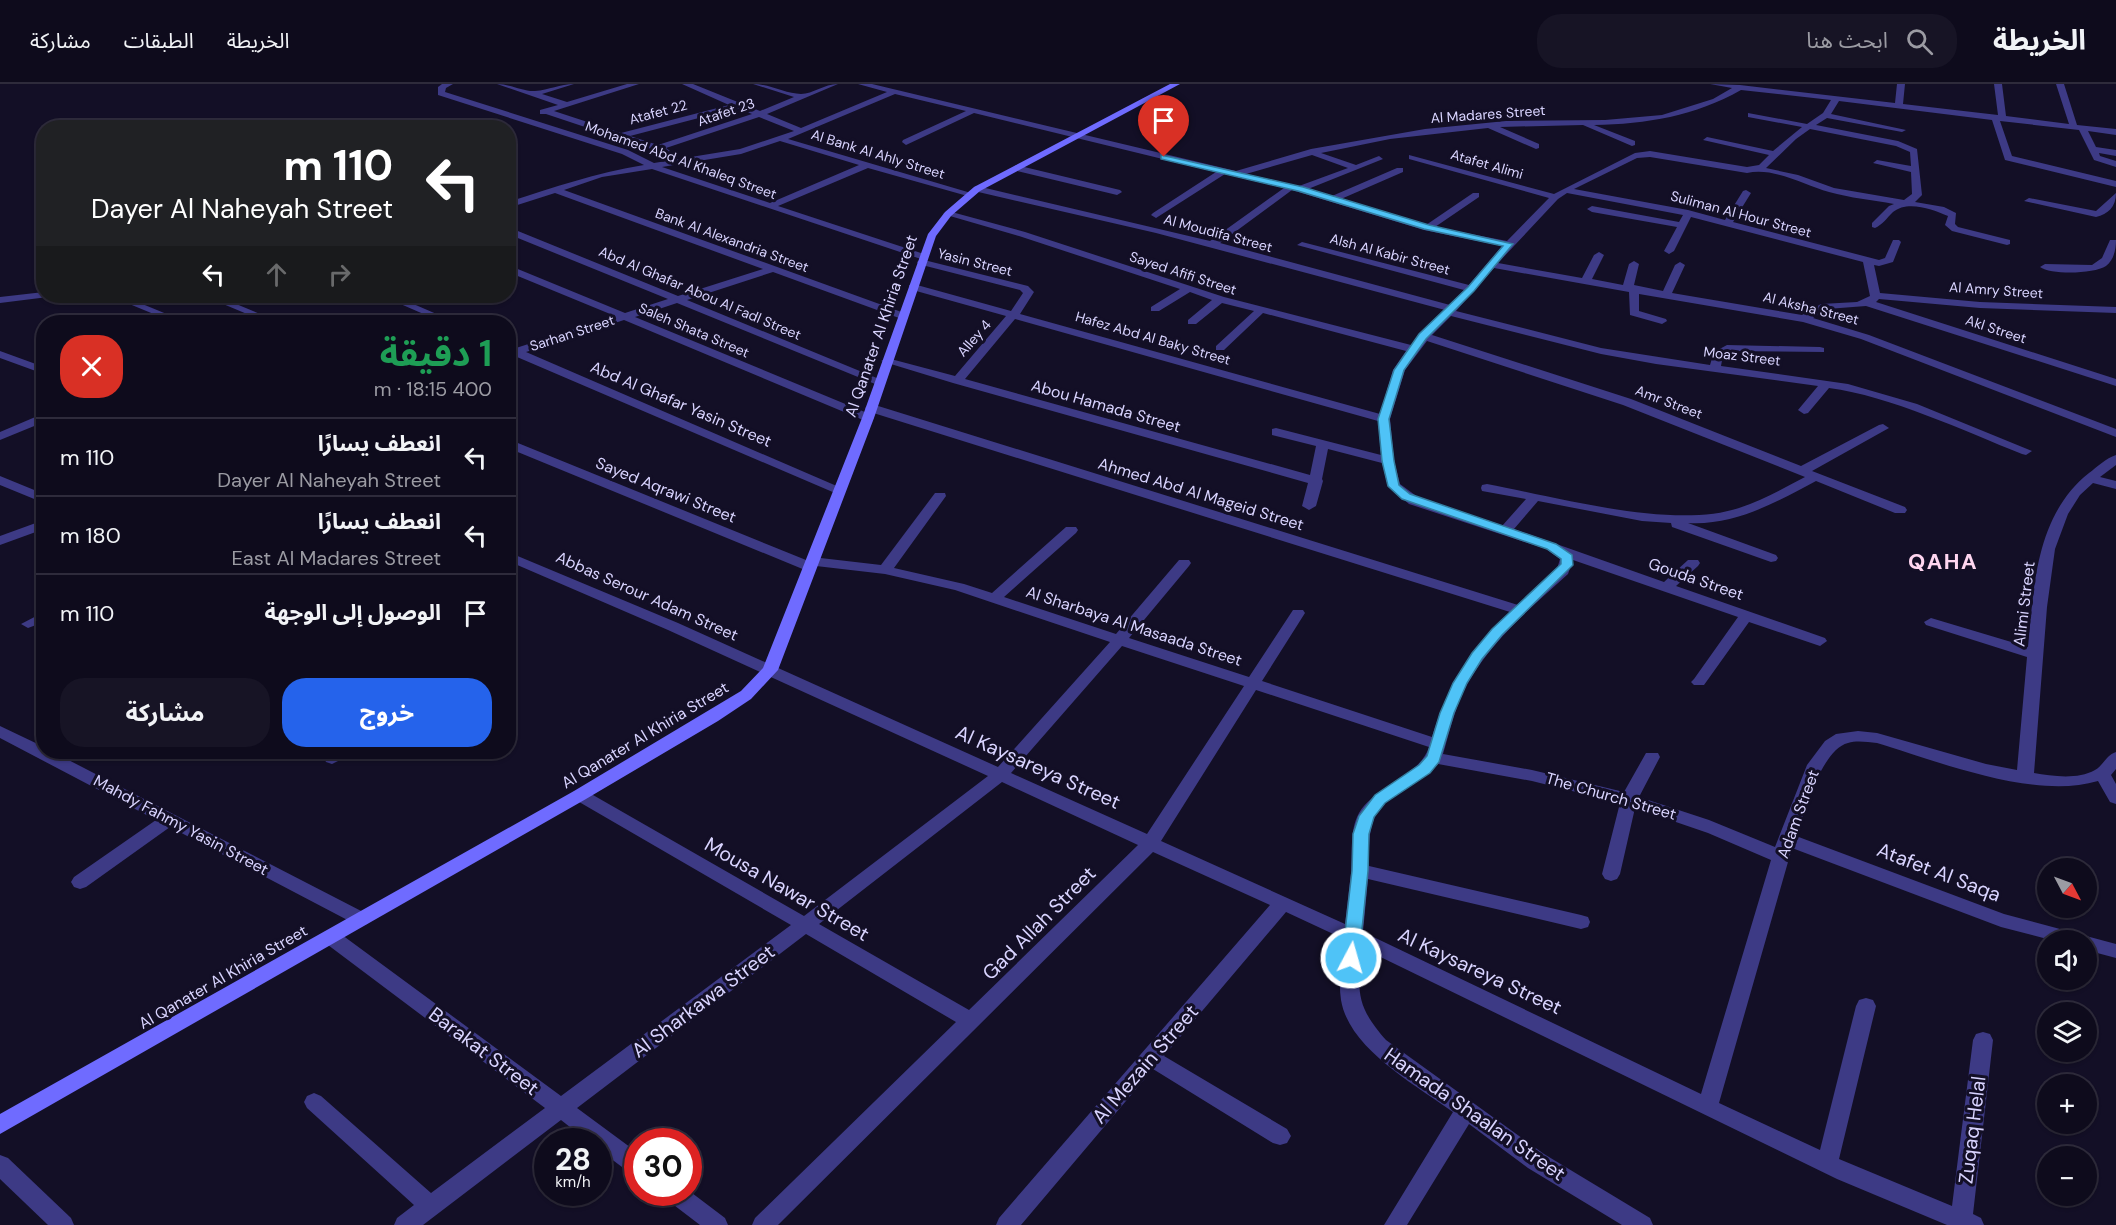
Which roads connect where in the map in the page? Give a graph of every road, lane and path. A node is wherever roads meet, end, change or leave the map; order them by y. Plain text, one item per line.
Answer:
1 (448, 84) edge
2 (501, 84) edge
3 (570, 84) edge
4 (635, 84) edge
5 (686, 84) edge
6 (757, 84) edge
7 (834, 84) edge
8 (862, 84) edge
9 (1176, 84) edge
10 (1714, 84) edge
11 (1901, 84) edge
12 (1998, 84) edge
13 (2061, 84) edge
14 (1740, 87) junction
15 (1789, 88) edge
16 (894, 92) junction
17 (534, 94) junction
18 (802, 97) junction
19 (1838, 98) junction
20 (567, 105) junction
21 (737, 105) junction
22 (1899, 106) junction
23 (546, 111) junction
24 (974, 111) junction
25 (760, 114) junction
26 (1752, 115) dead end
27 (1826, 115) junction
28 (1999, 118) junction
29 (521, 119) junction
30 (1581, 123) junction
31 (1488, 125) junction
32 (1807, 127) junction
33 (2078, 127) junction
34 (1902, 130) dead end
35 (801, 131) junction
36 (2116, 132) edge
37 (621, 136) junction
38 (1076, 136) junction
39 (781, 139) junction
40 (1707, 140) dead end
41 (906, 141) dead end
42 (1632, 143) dead end
43 (1536, 146) dead end
44 (658, 148) junction
45 (2092, 149) junction
46 (1311, 152) junction
47 (2116, 153) edge
48 (1776, 154) junction
49 (1412, 157) dead end
50 (1379, 159) dead end
51 (694, 161) junction
52 (1877, 163) dead end
53 (2116, 164) edge
54 (867, 165) junction
55 (651, 166) junction
56 (1016, 168) junction
57 (1357, 168) junction
58 (1759, 169) junction
59 (1400, 170) dead end
60 (1916, 170) junction
61 (1223, 171) junction
62 (1236, 174) junction
63 (2116, 184) edge
64 (1296, 188) junction
65 (553, 189) junction
66 (972, 192) junction
67 (1117, 192) dead end
68 (1746, 193) dead end
69 (1560, 194) junction
70 (1476, 195) dead end
71 (2116, 196) edge
72 (1334, 199) junction
73 (2029, 201) dead end
74 (516, 202) edge
75 (1906, 203) junction
76 (770, 206) junction
77 (1592, 209) dead end
78 (1688, 213) junction
79 (948, 214) junction
80 (1156, 215) dead end
81 (1728, 223) junction
82 (1682, 225) junction
83 (1875, 225) dead end
84 (1427, 228) junction
85 (516, 233) edge
86 (1896, 242) dead end
87 (2007, 242) dead end
88 (2113, 242) dead end
89 (1211, 244) junction
90 (1509, 244) junction
91 (1302, 245) dead end
92 (1669, 251) dead end
93 (1599, 255) dead end
94 (922, 259) junction
95 (1868, 261) junction
96 (2111, 263) edge
97 (1634, 264) dead end
98 (1492, 265) junction
99 (1680, 265) dead end
100 (2045, 267) dead end
101 (773, 269) junction
102 (516, 271) edge
103 (1586, 280) junction
104 (913, 286) junction
105 (1631, 288) junction
106 (1188, 289) junction
107 (1471, 289) junction
108 (1667, 293) junction
109 (36, 296) edge
110 (676, 299) junction
111 (1220, 299) junction
112 (0, 300) edge
113 (1871, 300) junction
114 (134, 303) edge
115 (226, 303) edge
116 (404, 303) edge
117 (1155, 309) dead end
118 (1261, 310) junction
119 (1450, 310) junction
120 (2116, 310) edge
121 (1014, 314) junction
122 (164, 315) edge
123 (256, 315) edge
124 (433, 315) edge
125 (623, 316) junction
126 (903, 316) junction
127 (1804, 319) junction
128 (1662, 321) dead end
129 (1191, 322) dead end
130 (1423, 336) junction
131 (1220, 348) dead end
132 (1413, 348) junction
133 (516, 349) edge
134 (1820, 350) dead end
135 (516, 353) edge
136 (0, 354) edge
137 (15, 360) junction
138 (887, 361) junction
139 (0, 366) edge
140 (36, 368) edge
141 (1715, 368) junction
142 (957, 381) junction
143 (880, 383) junction
144 (1827, 383) junction
145 (2116, 383) edge
146 (1804, 410) dead end
147 (869, 413) junction
148 (1384, 419) junction
149 (36, 421) edge
150 (1883, 428) dead end
151 (1276, 432) dead end
152 (2113, 432) edge
153 (0, 436) edge
154 (1323, 444) junction
155 (516, 446) edge
156 (2026, 451) dead end
157 (2116, 459) edge
158 (1388, 461) junction
159 (1804, 470) junction
160 (1817, 476) junction
161 (2091, 478) junction
162 (0, 480) edge
163 (1317, 481) junction
164 (2116, 485) edge
165 (1487, 488) dead end
166 (840, 490) junction
167 (36, 496) edge
168 (940, 496) dead end
169 (1535, 497) junction
170 (1309, 506) dead end
171 (1900, 510) dead end
172 (1665, 519) junction
173 (36, 527) edge
174 (1071, 530) dead end
175 (1505, 531) junction
176 (0, 541) edge
177 (1560, 551) junction
178 (1771, 558) dead end
179 (516, 559) edge
180 (1184, 563) dead end
181 (1693, 563) dead end
182 (811, 564) junction
183 (885, 570) junction
184 (1666, 588) junction
185 (994, 598) junction
186 (1521, 611) junction
187 (1298, 613) dead end
188 (1746, 616) junction
189 (36, 620) edge
190 (1931, 622) dead end
191 (28, 624) dead end
192 (1120, 640) junction
193 (1820, 641) dead end
194 (2035, 654) junction
195 (770, 670) junction
196 (1700, 682) dead end
197 (1252, 684) junction
198 (0, 731) edge
199 (36, 750) edge
200 (1436, 752) junction
201 (1652, 757) dead end
202 (2116, 758) edge
203 (54, 759) edge
204 (2102, 774) junction
205 (1000, 775) junction
206 (2025, 778) junction
207 (580, 795) junction
208 (2116, 798) edge
209 (1629, 799) junction
210 (169, 819) junction
211 (1786, 838) junction
212 (1151, 843) junction
213 (1781, 857) junction
214 (1360, 871) junction
215 (1611, 874) dead end
216 (80, 882) dead end
217 (1283, 903) junction
218 (361, 920) junction
219 (1581, 922) dead end
220 (805, 925) junction
221 (2039, 930) edge
222 (1353, 936) junction
223 (331, 937) junction
224 (2097, 946) edge
225 (2116, 951) edge
226 (1866, 1006) dead end
227 (972, 1021) junction
228 (1983, 1040) dead end
229 (1151, 1058) junction
230 (314, 1102) dead end
231 (1708, 1107) junction
232 (561, 1108) junction
233 (1466, 1110) junction
234 (0, 1125) edge
235 (1280, 1136) dead end
236 (624, 1155) edge
237 (1827, 1163) junction
238 (0, 1165) edge
239 (430, 1206) junction
240 (692, 1206) edge
241 (1967, 1223) edge
242 (63, 1225) edge
243 (405, 1225) edge
244 (717, 1225) edge
245 (763, 1225) edge
246 (1007, 1225) edge
247 (1395, 1225) edge
248 (1642, 1225) edge

1 - 29 street, Mohamed Abd Al Khaleq Street
2 - 17 street
3 - 17 street
4 - 20 street
5 - 21 street
6 - 18 street
7 - 18 street, Atafet 23
8 - 16 street
9 - 38 main road, Al Qanater Al Khiria Street
10 - 14 street
11 - 22 street
12 - 28 street
13 - 33 street
14 - 15 street
14 - 30 street, Al Madares Street
15 - 19 street
16 - 24 street
16 - 35 street
17 - 20 street
18 - 25 street, Atafet 23
19 - 22 street
19 - 27 street
20 - 23 street
21 - 25 street
21 - 37 street, Atafet 22
22 - 28 street
23 - 29 street
23 - 37 street
24 - 38 street
24 - 41 street
25 - 35 street
25 - 44 street, Atafet 23
26 - 32 street
27 - 32 street
27 - 34 street
28 - 33 street
28 - 63 street
29 - 55 street, Mohamed Abd Al Khaleq Street
30 - 31 street, Al Madares Street
30 - 42 street
31 - 43 street
31 - 46 street, Al Madares Street
32 - 48 street
32 - 60 street
33 - 36 street
33 - 45 street
35 - 39 street
37 - 44 street
38 - 56 main road, Al Qanater Al Khiria Street
38 - 61 street
39 - 51 street
39 - 54 street, Al Bank Al Ahly Street
40 - 48 street
44 - 51 street
45 - 47 street
45 - 53 street
46 - 57 street
46 - 62 street, Al Madares Street
48 - 58 street
49 - 69 street, Atafet Alimi
50 - 57 street
51 - 55 street
52 - 60 street
54 - 66 street, Al Bank Al Ahly Street
54 - 76 street
55 - 65 street
55 - 76 street, Mohamed Abd Al Khaleq Street
56 - 66 main road, Al Qanater Al Khiria Street
56 - 67 street
57 - 64 street
58 - 69 street
58 - 75 street
59 - 72 street
60 - 75 street
61 - 62 street
61 - 80 street
62 - 64 street
64 - 72 street
64 - 89 street
65 - 74 street
65 - 101 street, Bank Al Alexandria Street
66 - 79 main road, Al Qanater Al Khiria Street
66 - 89 street, Al Moudifa Street
68 - 81 street
69 - 78 street, Suliman Al Hour Street
69 - 90 street
70 - 84 street
71 - 73 street
72 - 84 street
75 - 83 street
75 - 87 street
76 - 94 street, Mohamed Abd Al Khaleq Street
77 - 82 street
78 - 81 street, Suliman Al Hour Street
78 - 82 street
79 - 94 main road, Al Qanater Al Khiria Street
79 - 106 street, Sayed Afifi Street
81 - 95 street, Suliman Al Hour Street
82 - 92 street
84 - 90 street
85 - 110 street, Abd Al Ghafar Abou Al Fadl Street
86 - 95 street
88 - 96 street
89 - 119 street, Al Moudifa Street
90 - 98 street
91 - 107 street, Alsh Al Kabir Street
93 - 103 street
94 - 104 main road, Al Qanater Al Khiria Street
94 - 121 street, Yasin Street
95 - 113 street
96 - 100 street
97 - 105 street
98 - 103 street, Al Aksha Street
98 - 107 street
99 - 108 street
101 - 110 street, Sarhan Street
101 - 126 street, Bank Al Alexandria Street
102 - 125 street, Saleh Shata Street
103 - 105 street, Al Aksha Street
104 - 121 street, Hafez Abd Al Baky Street
104 - 126 main road, Al Qanater Al Khiria Street
105 - 108 street, Al Aksha Street
105 - 128 street
106 - 111 street, Sayed Afifi Street
106 - 117 street
107 - 119 street
108 - 127 street, Al Aksha Street
109 - 112 street
110 - 125 street, Sarhan Street
110 - 143 street, Abd Al Ghafar Abou Al Fadl Street
111 - 118 street, Sayed Afifi Street
111 - 129 street
113 - 120 street, Al Amry Street
113 - 127 street
113 - 145 street, Akl Street
114 - 122 street
115 - 123 street
116 - 124 street
118 - 131 street
118 - 132 street, Sayed Afifi Street
119 - 130 street
119 - 141 street, Moaz Street
121 - 142 street, Alley 4
121 - 148 street, Hafez Abd Al Baky Street
125 - 133 street, Sarhan Street
125 - 147 street, Saleh Shata Street
126 - 138 main road, Al Qanater Al Khiria Street
127 - 152 street, Al Aksha Street
130 - 132 street
130 - 159 street, Amr Street
132 - 148 street
134 - 141 street
135 - 166 street, Abd Al Ghafar Yasin Street
136 - 137 street
137 - 139 street
137 - 140 street
138 - 142 street, Abou Hamada Street
138 - 143 main road, Al Qanater Al Khiria Street
141 - 144 street, Moaz Street
142 - 163 street, Abou Hamada Street
143 - 147 main road, Al Qanater Al Khiria Street
144 - 146 street
144 - 156 street, Moaz Street
147 - 166 main road, Al Qanater Al Khiria Street
147 - 186 street, Ahmed Abd Al Mageid Street
148 - 158 street, Gouda Street
149 - 153 street
150 - 159 street
151 - 154 street
154 - 158 street
154 - 163 street
155 - 182 street, Sayed Aqrawi Street
157 - 161 street, Alimi Street
158 - 175 street, Gouda Street
159 - 160 street, Amr Street
160 - 171 street, Amr Street
160 - 172 street
161 - 164 street
161 - 194 street, Alimi Street
162 - 167 street
163 - 170 street
165 - 169 street
166 - 182 main road, Al Qanater Al Khiria Street
168 - 183 street
169 - 172 street
169 - 175 street
172 - 178 street
173 - 176 street
174 - 185 street
175 - 177 street, Gouda Street
177 - 184 street, Gouda Street
177 - 186 street
179 - 195 street, Abbas Serour Adam Street
180 - 192 street, Al Sharkawa Street
181 - 184 street
182 - 183 street, Al Sharbaya Al Masaada Street
182 - 195 main road, Al Qanater Al Khiria Street
183 - 185 street, Al Sharbaya Al Masaada Street
184 - 188 street, Gouda Street
185 - 192 street, Al Sharbaya Al Masaada Street
186 - 200 street
187 - 197 street, Gad Allah Street
188 - 193 street, Gouda Street
188 - 196 street
189 - 191 street
190 - 194 street
192 - 197 street, Al Sharbaya Al Masaada Street
192 - 205 street, Al Sharkawa Street
194 - 206 street, Alimi Street
195 - 205 street, Al Kaysareya Street
195 - 207 main road, Al Qanater Al Khiria Street
197 - 200 street, Al Sharbaya Al Masaada Street
197 - 212 street, Gad Allah Street
198 - 199 street, Mahdy Fahmy Yasin Street
200 - 209 street, The Church Street
200 - 214 street, Hamada Shaalan Street
201 - 209 street
202 - 204 street
203 - 210 street, Mahdy Fahmy Yasin Street
204 - 206 street, Adam Street
204 - 208 street
205 - 212 street, Al Kaysareya Street
205 - 220 street, Al Sharkawa Street
206 - 211 street, Adam Street
207 - 218 main road, Al Qanater Al Khiria Street
207 - 220 street, Mousa Nawar Street
209 - 213 street, The Church Street
209 - 215 street
210 - 216 street
210 - 218 street, Mahdy Fahmy Yasin Street
211 - 213 street, Adam Street
211 - 221 street, Atafet Al Saqa
212 - 217 street, Al Kaysareya Street
212 - 227 street, Gad Allah Street
213 - 231 street, Adam Street
214 - 219 street
214 - 222 street, Hamada Shaalan Street
217 - 222 street, Al Kaysareya Street
217 - 229 street, Al Mezain Street
218 - 223 main road, Al Qanater Al Khiria Street
220 - 227 street, Mousa Nawar Street
220 - 232 street, Al Sharkawa Street
222 - 231 street, Al Kaysareya Street
222 - 233 street, Hamada Shaalan Street
223 - 232 street, Barakat Street
223 - 234 main road, Al Qanater Al Khiria Street
224 - 225 street
226 - 237 street
227 - 245 street, Gad Allah Street
228 - 241 street, Zuqaq Helal
229 - 235 street
229 - 246 street, Al Mezain Street
230 - 239 street
231 - 237 street, Al Kaysareya Street
232 - 236 street, Barakat Street
232 - 239 street, Al Sharkawa Street
233 - 247 street
233 - 248 street, Hamada Shaalan Street
237 - 241 street, Al Kaysareya Street
238 - 242 street
239 - 243 street, Al Sharkawa Street
240 - 244 street

